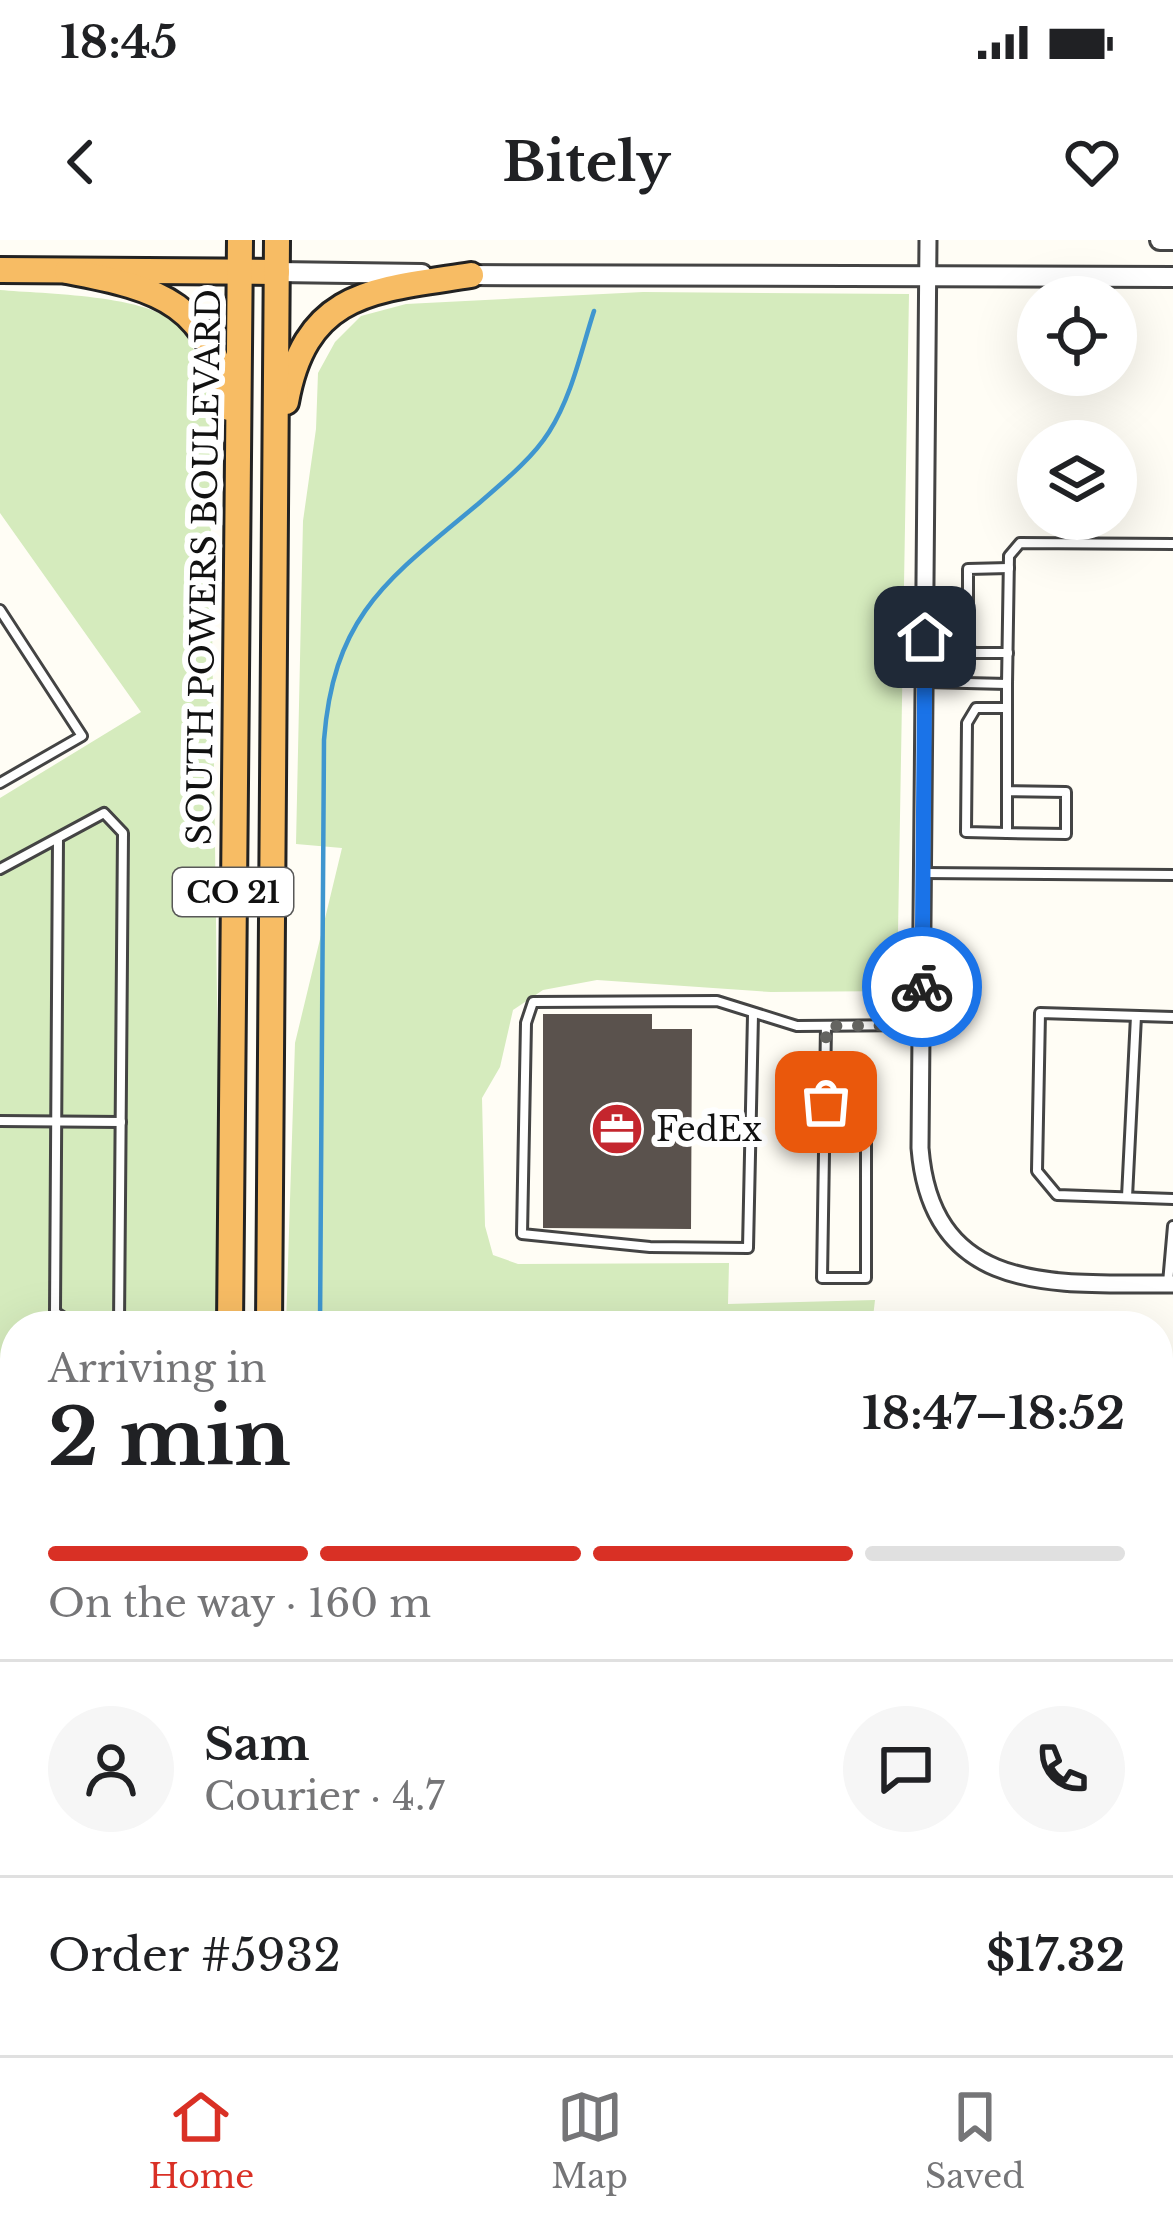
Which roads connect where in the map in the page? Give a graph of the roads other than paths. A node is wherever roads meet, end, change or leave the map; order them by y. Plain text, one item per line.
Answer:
1 (240, 240) edge
2 (277, 240) edge
3 (928, 240) edge
4 (1160, 240) edge
5 (1173, 240) edge
6 (0, 270) edge
7 (67, 271) junction
8 (277, 272) junction
9 (240, 273) junction
10 (471, 275) junction
11 (1173, 277) edge
12 (929, 278) junction
13 (276, 457) junction
14 (238, 458) junction
15 (1173, 544) edge
16 (1009, 568) junction
17 (0, 610) edge
18 (1008, 653) junction
19 (925, 682) junction
20 (1007, 684) junction
21 (1007, 707) junction
22 (0, 784) edge
23 (1008, 791) junction
24 (1007, 832) junction
25 (58, 838) junction
26 (0, 869) edge
27 (923, 873) junction
28 (1173, 875) edge
29 (753, 1015) junction
30 (1136, 1016) junction
31 (1173, 1017) edge
32 (921, 1025) junction
33 (826, 1026) junction
34 (826, 1070) junction
35 (0, 1121) edge
36 (56, 1122) junction
37 (121, 1122) junction
38 (1127, 1197) junction
39 (1173, 1199) edge
40 (1173, 1226) edge
41 (1170, 1284) edge
42 (55, 1311) edge
43 (119, 1311) edge
44 (230, 1311) edge
45 (269, 1311) edge

1 - 9 highway, SOUTH POWERS BOULEVARD / CO 21
2 - 8 highway, SOUTH POWERS BOULEVARD
3 - 12 street
4 - 5 street
6 - 7 highway
7 - 9 highway
7 - 14 highway
8 - 9 highway
8 - 10 street
8 - 13 highway, SOUTH POWERS BOULEVARD / CO 21
9 - 14 highway, SOUTH POWERS BOULEVARD / CO 21
10 - 12 street
10 - 13 highway
11 - 12 street
12 - 19 street
13 - 45 highway, SOUTH POWERS BOULEVARD / CO 21
14 - 44 highway, SOUTH POWERS BOULEVARD / CO 21
15 - 16 lane
16 - 18 lane
16 - 18 lane
17 - 22 lane
18 - 20 lane
19 - 20 lane
19 - 27 street
20 - 21 lane
21 - 23 lane
21 - 24 lane
23 - 24 lane
23 - 24 lane
25 - 26 lane
25 - 36 lane
25 - 37 lane
27 - 28 lane
27 - 32 street
29 - 29 lane
29 - 33 lane
30 - 31 lane
30 - 38 lane
30 - 38 lane
32 - 33 lane
32 - 41 street
33 - 34 lane
34 - 34 lane
35 - 36 lane
36 - 37 lane
36 - 42 lane
37 - 43 lane
38 - 39 lane
40 - 41 lane

